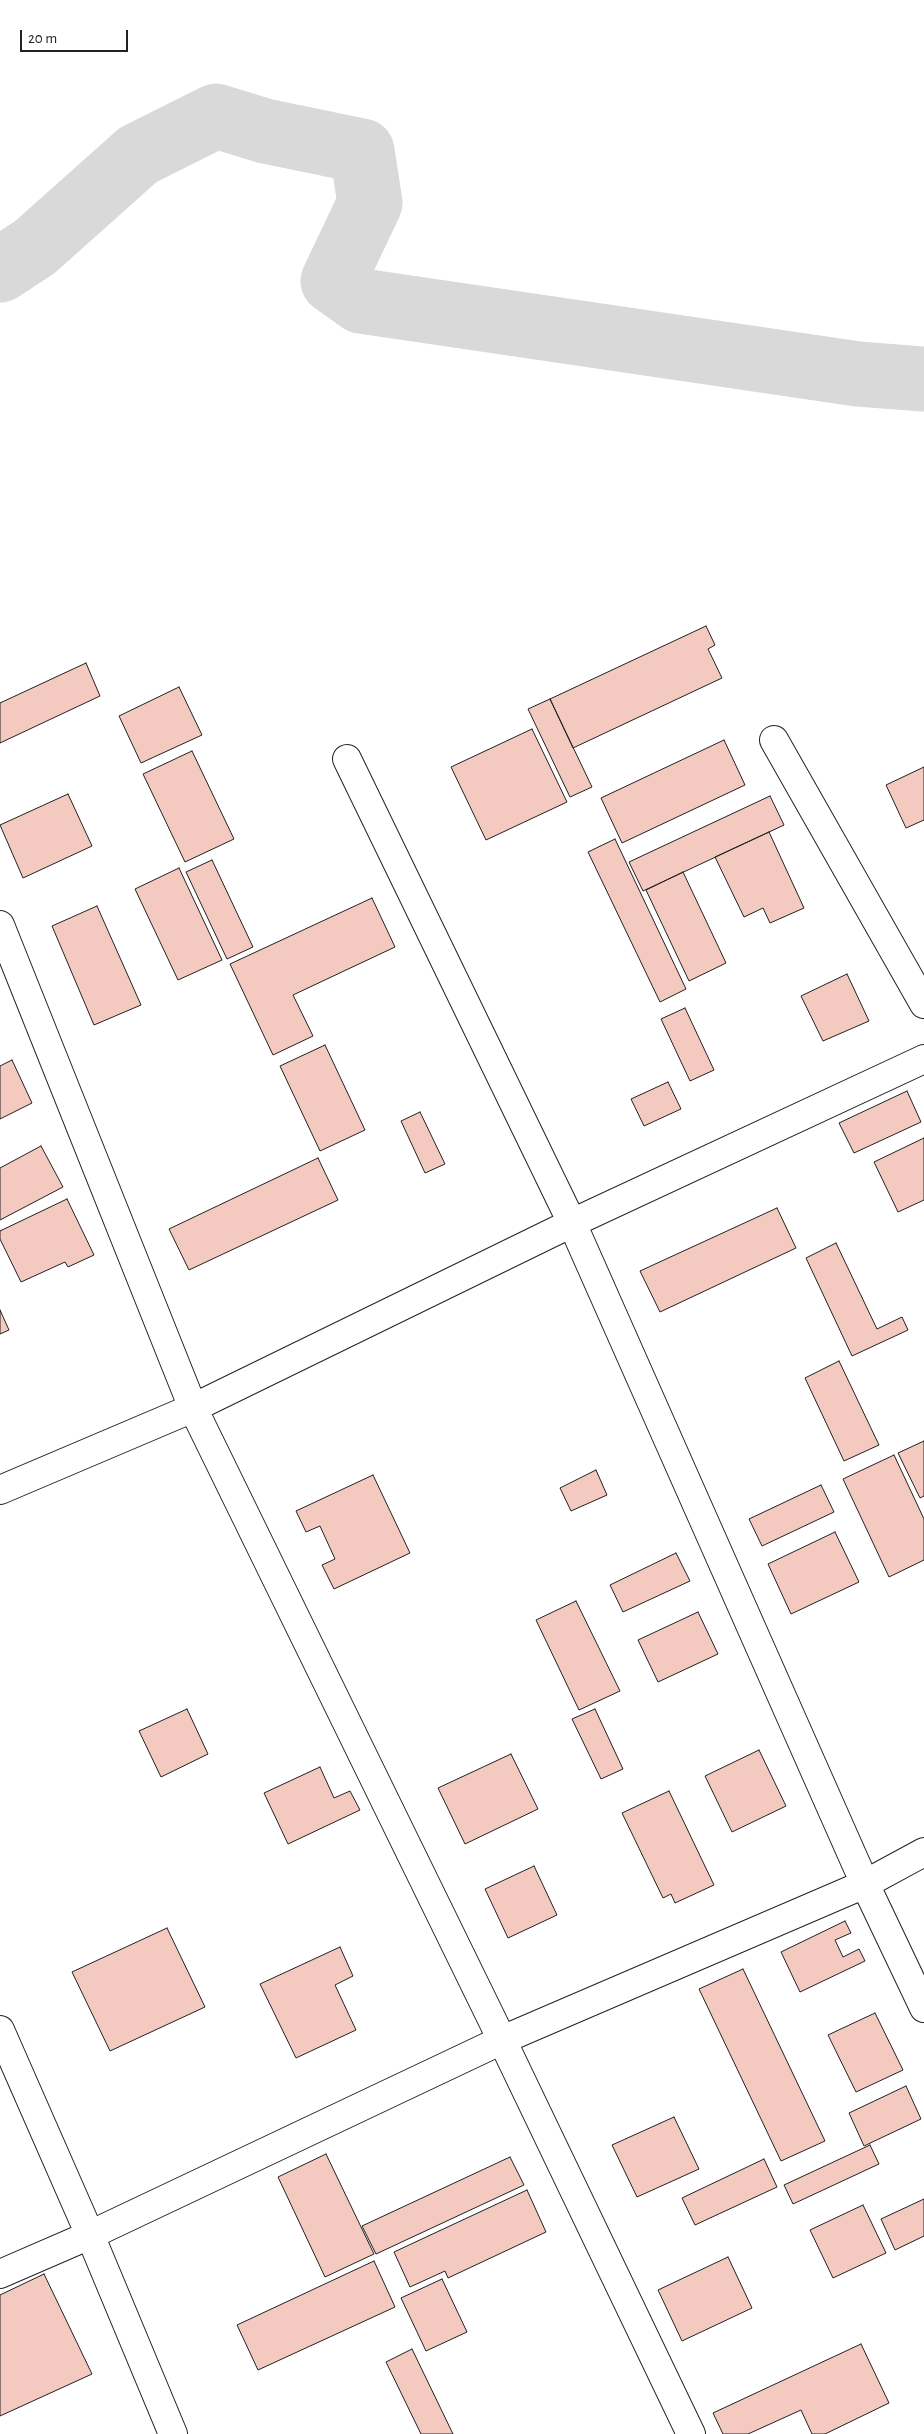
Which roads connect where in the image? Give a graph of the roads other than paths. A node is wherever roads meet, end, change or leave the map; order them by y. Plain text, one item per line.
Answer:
1 (774, 740) dead end
2 (346, 759) dead end
3 (0, 925) edge
4 (924, 1004) edge
5 (924, 1059) edge
6 (572, 1223) junction
7 (192, 1408) junction
8 (0, 1490) edge
9 (924, 1852) edge
10 (865, 1884) junction
11 (924, 2008) edge
12 (0, 2030) edge
13 (502, 2040) junction
14 (90, 2235) junction
15 (0, 2274) edge
16 (173, 2434) edge
17 (691, 2434) edge

1 - 4 street
2 - 6 street
3 - 7 street
5 - 6 street
6 - 7 street
6 - 10 street
7 - 8 street
7 - 13 street
9 - 10 street
10 - 11 street
10 - 13 street
12 - 14 street
13 - 14 street
13 - 17 street
14 - 15 street
14 - 16 street

